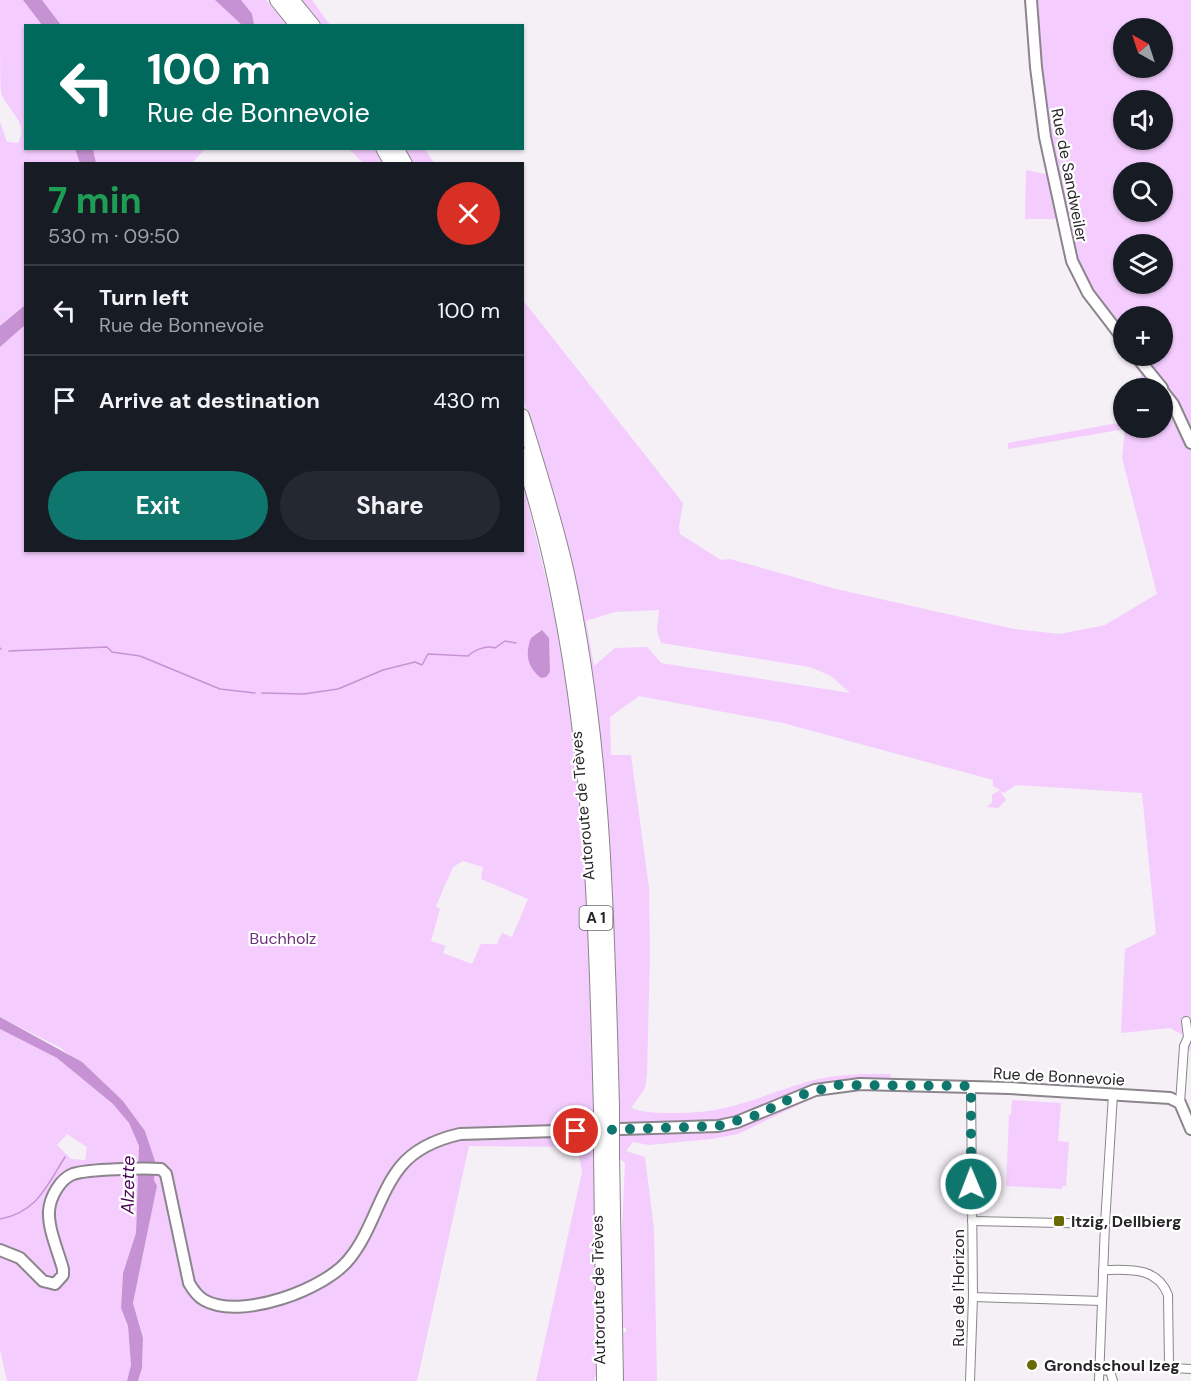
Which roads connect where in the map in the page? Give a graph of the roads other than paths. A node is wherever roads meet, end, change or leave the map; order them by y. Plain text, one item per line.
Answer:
1 (277, 0) edge
2 (292, 0) edge
3 (1031, 0) edge
4 (296, 24) edge
5 (311, 24) edge
6 (1113, 326) edge
7 (1144, 366) edge
8 (1153, 378) edge
9 (1173, 404) edge
10 (524, 424) edge
11 (1191, 442) edge
12 (524, 461) edge
13 (560, 571) junction
14 (1186, 1021) dead end
15 (971, 1086) junction
16 (1113, 1094) junction
17 (1180, 1103) junction
18 (1191, 1129) edge
19 (606, 1154) junction
20 (972, 1221) junction
21 (1105, 1224) junction
22 (0, 1250) edge
23 (1103, 1270) junction
24 (973, 1297) junction
25 (1102, 1301) junction
26 (1191, 1369) edge
27 (1099, 1370) junction
28 (604, 1381) edge
29 (616, 1381) edge
30 (969, 1381) edge
31 (1099, 1381) edge
32 (1113, 1381) edge

1 - 4 highway
2 - 5 highway
3 - 6 main road, Rue de Sandweiler
7 - 8 main road
9 - 11 main road
10 - 13 highway, Autoroute de Trèves / A 1
12 - 13 highway, Autoroute de Trèves / A 1
13 - 19 highway, Autoroute de Trèves / A 1, bridge
14 - 17 street
15 - 16 main road, Rue de Bonnevoie
15 - 20 street, Rue de l'Horizon
15 - 22 main road, Rue de Bonnevoie
16 - 17 main road, Rue de Bonnevoie
16 - 21 street
17 - 18 main road
19 - 28 highway, Autoroute de Trèves / A 1
19 - 29 highway, Autoroute de Trèves / A 1
20 - 21 street
20 - 24 street, Rue de l'Horizon
21 - 23 street
23 - 25 street
23 - 26 street
24 - 25 street
24 - 30 street, Rue de l'Horizon
25 - 27 street
27 - 31 street
27 - 32 street

